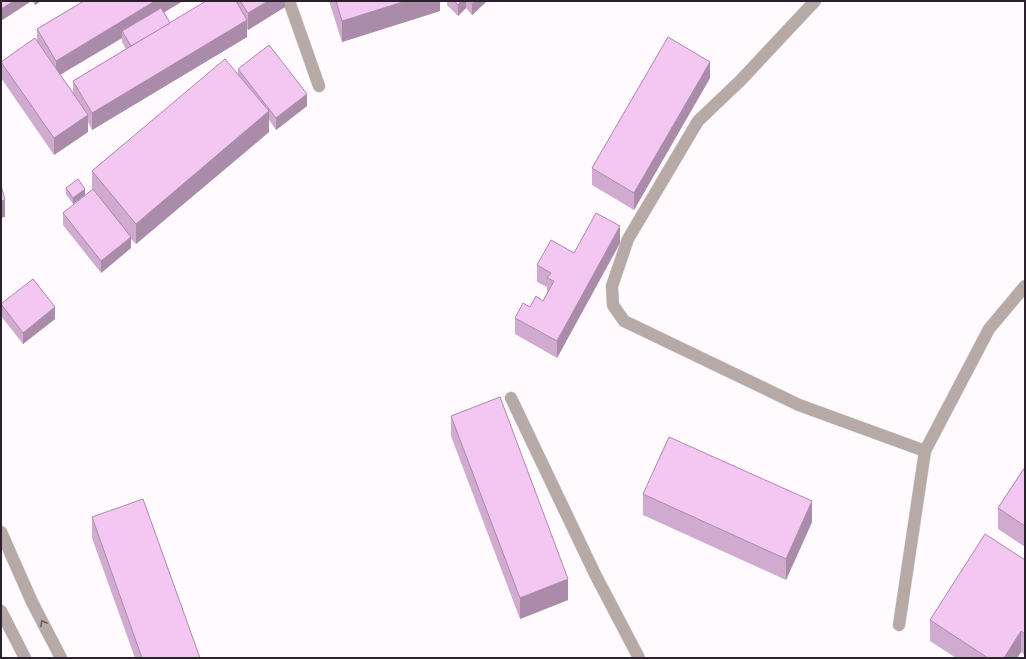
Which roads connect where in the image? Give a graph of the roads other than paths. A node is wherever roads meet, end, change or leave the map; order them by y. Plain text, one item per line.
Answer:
1 (289, 1) edge
2 (816, 1) edge
3 (319, 86) dead end
4 (1025, 286) edge
5 (511, 398) dead end
6 (925, 451) junction
7 (1, 532) edge
8 (1, 611) edge
9 (899, 625) dead end
10 (25, 658) edge
11 (61, 658) edge
12 (638, 658) edge

1 - 3 street
2 - 6 street
4 - 6 street
5 - 12 street
6 - 9 street
11 -> 7 street
8 - 10 street

